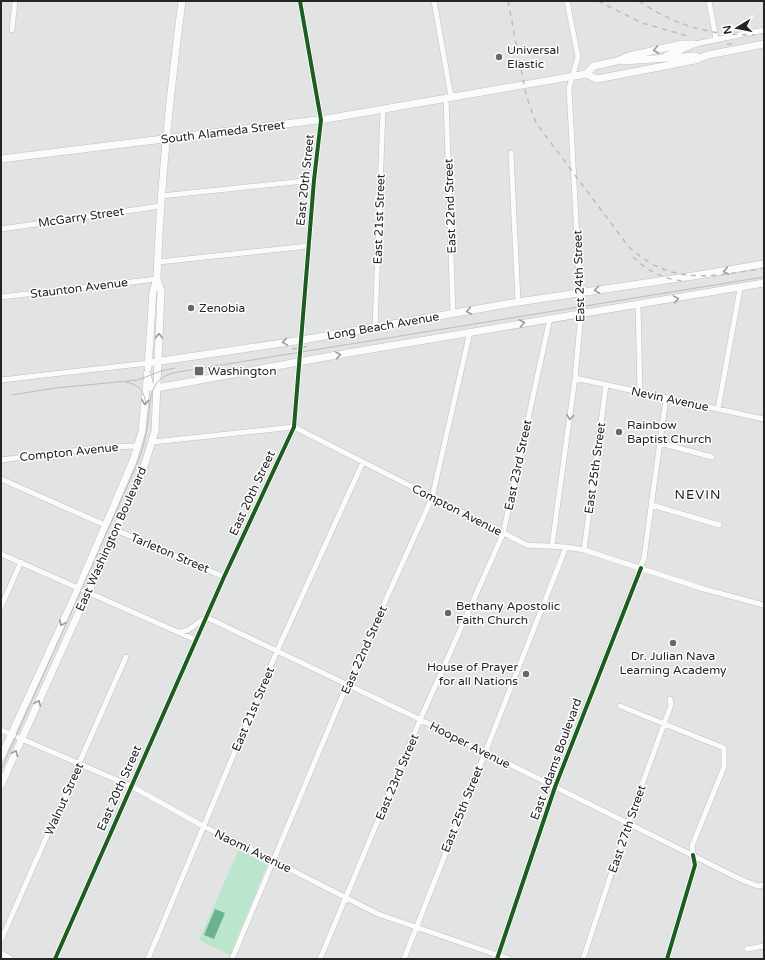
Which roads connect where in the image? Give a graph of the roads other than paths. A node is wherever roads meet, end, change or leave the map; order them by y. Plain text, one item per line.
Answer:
1 (16, 1) edge
2 (182, 1) edge
3 (300, 1) edge
4 (434, 1) edge
5 (567, 1) edge
6 (709, 1) edge
7 (12, 30) dead end
8 (764, 30) edge
9 (716, 39) junction
10 (695, 44) junction
11 (764, 44) edge
12 (708, 55) junction
13 (661, 58) junction
14 (617, 62) junction
15 (628, 73) junction
16 (586, 74) junction
17 (573, 76) junction
18 (449, 97) junction
19 (383, 109) junction
20 (321, 120) junction
21 (165, 139) junction
22 (511, 153) dead end
23 (1, 159) edge
24 (314, 180) junction
25 (161, 196) junction
26 (161, 206) junction
27 (1, 229) edge
28 (309, 246) junction
29 (158, 262) junction
30 (764, 264) edge
31 (157, 279) junction
32 (764, 283) edge
33 (740, 288) junction
34 (581, 293) junction
35 (1, 297) edge
36 (518, 302) junction
37 (638, 304) junction
38 (582, 313) junction
39 (453, 314) junction
40 (550, 318) junction
41 (375, 328) junction
42 (470, 332) junction
43 (302, 340) junction
44 (158, 362) junction
45 (300, 362) junction
46 (148, 363) junction
47 (147, 374) junction
48 (575, 378) junction
49 (1, 380) edge
50 (606, 385) junction
51 (161, 388) junction
52 (640, 392) junction
53 (666, 398) junction
54 (718, 409) junction
55 (764, 419) edge
56 (294, 427) junction
57 (153, 442) junction
58 (660, 443) junction
59 (138, 446) junction
60 (712, 458) dead end
61 (1, 460) edge
62 (363, 462) junction
63 (1, 479) edge
64 (432, 498) junction
65 (652, 505) junction
66 (719, 525) dead end
67 (105, 526) junction
68 (116, 530) junction
69 (503, 534) junction
70 (552, 546) junction
71 (566, 547) junction
72 (584, 550) junction
73 (1, 554) edge
74 (21, 562) junction
75 (641, 568) junction
76 (224, 577) junction
77 (79, 588) junction
78 (88, 591) junction
79 (764, 605) edge
80 (1, 607) edge
81 (206, 617) junction
82 (177, 632) junction
83 (196, 640) junction
84 (277, 651) junction
85 (126, 657) dead end
86 (347, 685) junction
87 (670, 699) dead end
88 (620, 706) dead end
89 (420, 720) junction
90 (664, 724) junction
91 (1, 730) edge
92 (12, 734) junction
93 (22, 738) junction
94 (484, 753) junction
95 (1, 757) edge
96 (80, 763) junction
97 (1, 784) edge
98 (131, 786) junction
99 (555, 787) junction
100 (628, 823) junction
101 (203, 826) junction
102 (694, 855) junction
103 (274, 860) junction
104 (764, 885) edge
105 (346, 898) junction
106 (415, 928) junction
107 (1, 940) edge
108 (764, 946) edge
109 (747, 949) dead end
110 (1, 954) edge
111 (498, 957) edge
112 (8, 959) edge
113 (55, 959) edge
114 (148, 959) edge
115 (232, 959) edge
116 (320, 959) edge
117 (404, 959) edge
118 (509, 959) edge
119 (583, 959) edge
120 (667, 959) edge

1 - 7 street
2 - 21 main road, East Washington Boulevard
3 - 20 street, East 20th Street
4 - 18 street, East 22nd Street
5 - 17 street
6 - 9 street
8 - 9 street, South Alameda Street
9 - 10 street, South Alameda Street
10 - 13 main road
10 -> 14 main road, South Alameda Street
11 - 12 main road, South Alameda Street
12 - 13 main road
12 - 15 main road, South Alameda Street
13 - 14 main road
13 - 15 main road
14 - 16 main road, South Alameda Street
15 - 16 main road, South Alameda Street
16 - 17 main road, South Alameda Street
17 - 18 main road, South Alameda Street
17 - 34 street, East 24th Street
18 - 19 main road, South Alameda Street
18 - 39 street, East 22nd Street
19 - 20 main road, South Alameda Street
19 - 41 street, East 21st Street
20 - 21 main road, South Alameda Street
20 - 24 street, East 20th Street
21 - 23 main road, South Alameda Street
21 - 25 main road, East Washington Boulevard
22 - 36 street
24 - 25 street
24 - 28 street, East 20th Street
25 - 26 main road, East Washington Boulevard
26 - 27 street, McGarry Street
26 - 29 main road, East Washington Boulevard
28 - 29 street
28 - 43 street, East 20th Street
29 - 31 main road, East Washington Boulevard
30 -> 34 main road, Long Beach Avenue
31 - 35 street, Staunton Avenue
44 -> 31 main road, East Washington Boulevard
31 - 46 main road, East Washington Boulevard
32 - 33 main road, Long Beach Avenue
37 -> 33 main road, Long Beach Avenue
33 - 54 street
34 - 36 main road, Long Beach Avenue
34 - 38 street, East 24th Street
36 -> 39 main road, Long Beach Avenue
37 - 38 main road, Long Beach Avenue
37 - 52 street
38 - 40 main road, Long Beach Avenue
38 - 48 street, East 24th Street
39 - 41 main road, Long Beach Avenue
42 -> 40 main road, Long Beach Avenue
40 - 69 street, East 23rd Street
41 - 43 main road, Long Beach Avenue
45 -> 42 main road, Long Beach Avenue
42 - 64 street, East 22nd Street
43 -> 44 main road, Long Beach Avenue
43 - 45 street, East 20th Street
44 - 46 main road, Long Beach Avenue
44 - 51 main road, East Washington Boulevard
45 - 51 main road, Long Beach Avenue
45 - 56 street, East 20th Street
46 - 47 main road, East Washington Boulevard
46 - 49 street, Long Beach Avenue
47 - 51 main road
47 -> 59 main road, East Washington Boulevard
48 - 50 street, Nevin Avenue
48 -> 70 street, East 24th Street
50 - 52 street, Nevin Avenue
50 - 72 street, East 25th Street
51 - 57 main road, East Washington Boulevard
52 - 53 street, Nevin Avenue
53 - 54 street, Nevin Avenue
53 - 58 street, East Adams Boulevard
54 - 55 street, Nevin Avenue
56 - 57 street
56 - 62 street, Compton Avenue
56 - 76 street, East 20th Street
57 - 68 main road, East Washington Boulevard
58 - 60 street
58 - 65 street, East Adams Boulevard
59 - 61 street, Compton Avenue
59 - 67 main road, East Washington Boulevard
62 - 64 street, Compton Avenue
62 - 84 street, East 21st Street
63 - 67 street
64 - 69 street, Compton Avenue
64 - 86 street, East 22nd Street
65 - 66 street
65 - 75 street, East Adams Boulevard
67 - 77 main road, East Washington Boulevard
68 - 76 street, Tarleton Street
68 - 78 main road, East Washington Boulevard
69 - 70 street, Compton Avenue
69 - 89 street, East 23rd Street
70 - 71 street, Compton Avenue
71 - 72 street, Compton Avenue
71 - 94 street, East 25th Street
72 - 75 street, Compton Avenue
73 - 74 street
74 - 77 street
74 - 80 street
75 - 79 street, Compton Avenue
75 - 99 street, East Adams Boulevard
76 - 81 street, East 20th Street
77 - 78 street
77 -> 92 main road, East Washington Boulevard
78 - 82 street
93 -> 78 main road, East Washington Boulevard
81 - 82 street
81 - 83 street, East 20th Street
81 - 84 street, Hooper Avenue
82 - 83 street
83 - 98 street, East 20th Street
84 - 86 street, Hooper Avenue
84 - 101 street, East 21st Street
85 - 96 street, Walnut Street
86 - 89 street, Hooper Avenue
86 - 103 street, East 22nd Street
87 - 90 street, East 27th Street
88 - 90 street
89 - 94 street, Hooper Avenue
89 - 105 street, East 23rd Street
90 - 100 street, East 27th Street
90 - 102 street
91 - 92 street, Naomi Avenue
92 - 93 street, Naomi Avenue
92 - 95 main road, East Washington Boulevard
93 - 96 street, Naomi Avenue
97 -> 93 main road, East Washington Boulevard
94 - 99 street, Hooper Avenue
94 - 106 street, East 25th Street
96 - 98 street, Naomi Avenue
96 - 107 street, Walnut Street
98 - 101 street, Naomi Avenue
98 - 113 street, East 20th Street
99 - 100 street, Hooper Avenue
99 - 111 street, East Adams Boulevard
100 - 102 street, Hooper Avenue
100 - 119 street, East 27th Street
101 - 103 street, Naomi Avenue
101 - 114 street, East 21st Street
102 - 104 street, Hooper Avenue
102 - 120 street
103 - 105 street, Naomi Avenue
103 - 115 street, East 22nd Street
105 - 106 street, Naomi Avenue
105 - 116 street, East 23rd Street
106 - 111 street, Naomi Avenue
106 - 117 street, East 25th Street
108 - 109 street
110 - 112 main road
111 - 118 street, Naomi Avenue

